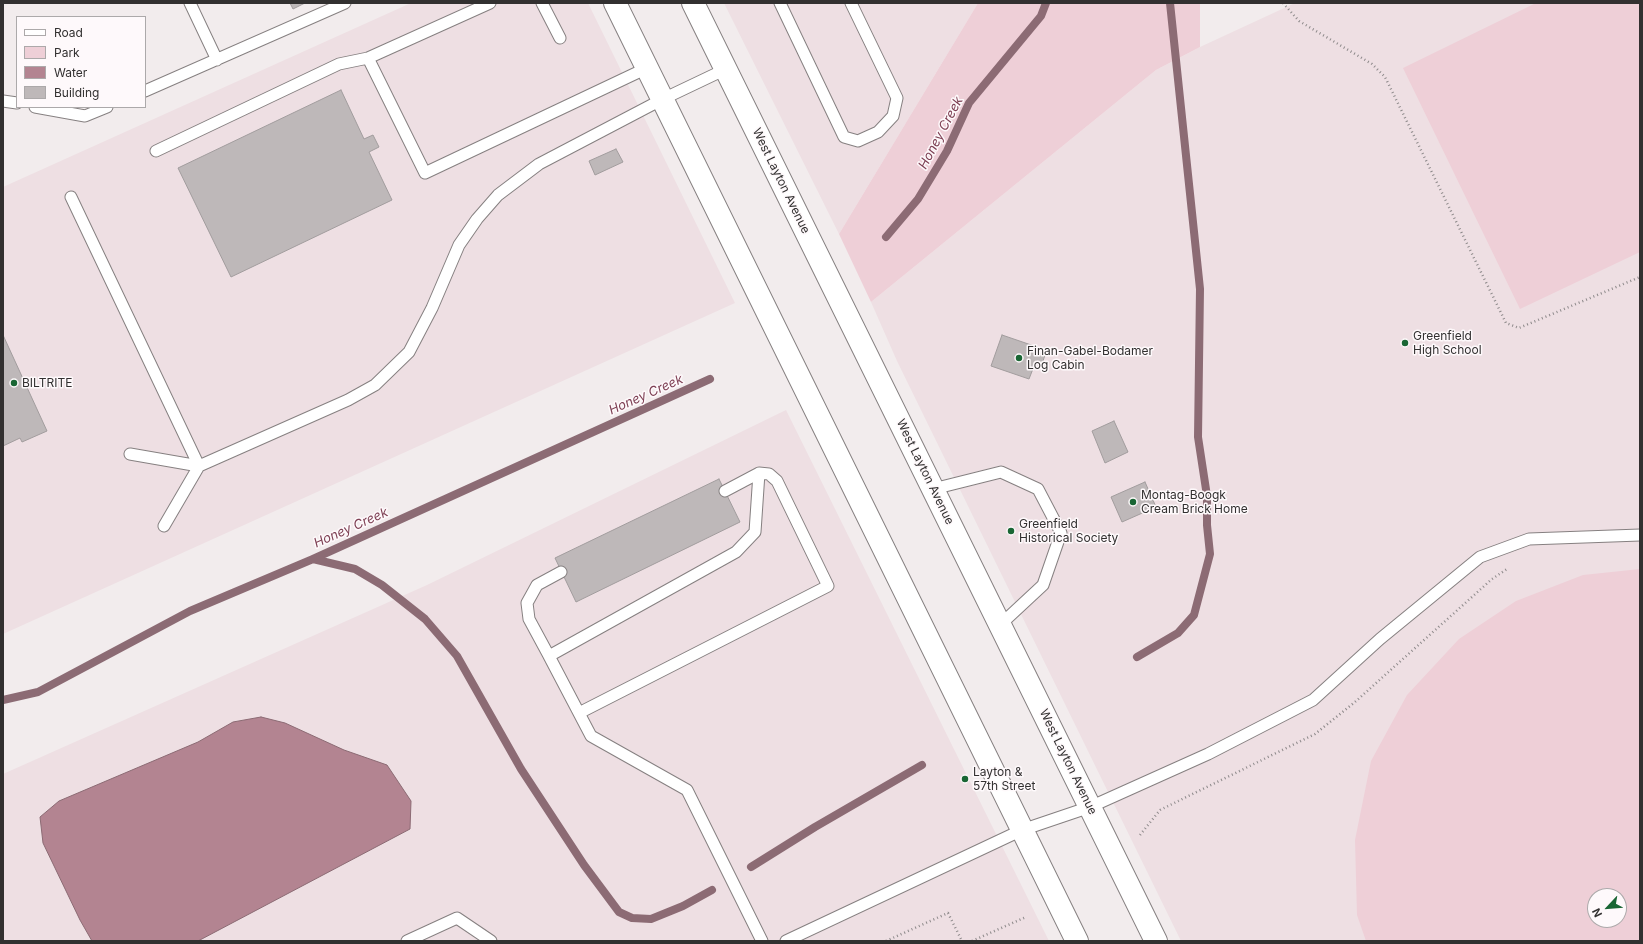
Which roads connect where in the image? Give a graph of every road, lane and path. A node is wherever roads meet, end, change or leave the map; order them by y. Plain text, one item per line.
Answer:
1 (190, 3) edge
2 (345, 3) edge
3 (490, 3) edge
4 (542, 3) edge
5 (615, 3) edge
6 (693, 3) edge
7 (780, 3) edge
8 (851, 3) edge
9 (1283, 3) edge
10 (560, 38) dead end
11 (368, 58) junction
12 (217, 60) junction
13 (647, 68) junction
14 (726, 70) junction
15 (146, 91) edge
16 (663, 99) junction
17 (3, 101) edge
18 (16, 104) edge
19 (41, 108) edge
20 (105, 108) edge
21 (156, 151) dead end
22 (72, 197) dead end
23 (1640, 277) edge
24 (130, 454) dead end
25 (199, 466) junction
26 (759, 473) junction
27 (933, 489) junction
28 (725, 491) dead end
29 (164, 526) dead end
30 (1640, 535) edge
31 (1509, 568) dead end
32 (562, 572) dead end
33 (1000, 624) junction
34 (549, 656) junction
35 (578, 713) junction
36 (1090, 807) junction
37 (1022, 830) junction
38 (1140, 835) dead end
39 (1026, 917) dead end
40 (407, 941) edge
41 (491, 941) edge
42 (762, 941) edge
43 (786, 941) edge
44 (886, 941) edge
45 (962, 941) edge
46 (972, 941) edge
47 (1077, 941) edge
48 (1156, 941) edge

1 - 12 lane
2 - 12 lane
3 - 11 lane
4 - 10 lane
5 - 13 main road
6 - 14 main road, West Layton Avenue
7 - 8 lane
9 - 23 path
11 - 13 lane
11 - 21 lane
12 - 15 lane
13 - 16 main road
14 - 16 lane
14 - 27 main road, West Layton Avenue
16 - 25 lane
16 - 37 main road
17 - 18 lane
19 - 20 lane
22 - 25 lane
24 - 25 lane
25 - 29 lane
26 - 28 lane
26 - 34 lane
26 - 35 lane
27 - 33 main road, West Layton Avenue
27 - 33 lane
30 - 36 lane
31 - 38 path
32 - 34 lane
33 - 36 main road, West Layton Avenue
34 - 35 lane
35 - 42 lane
36 - 37 lane
36 - 48 main road, West Layton Avenue
37 - 43 lane
37 - 47 main road
39 - 46 path
40 - 41 lane
44 - 45 path

